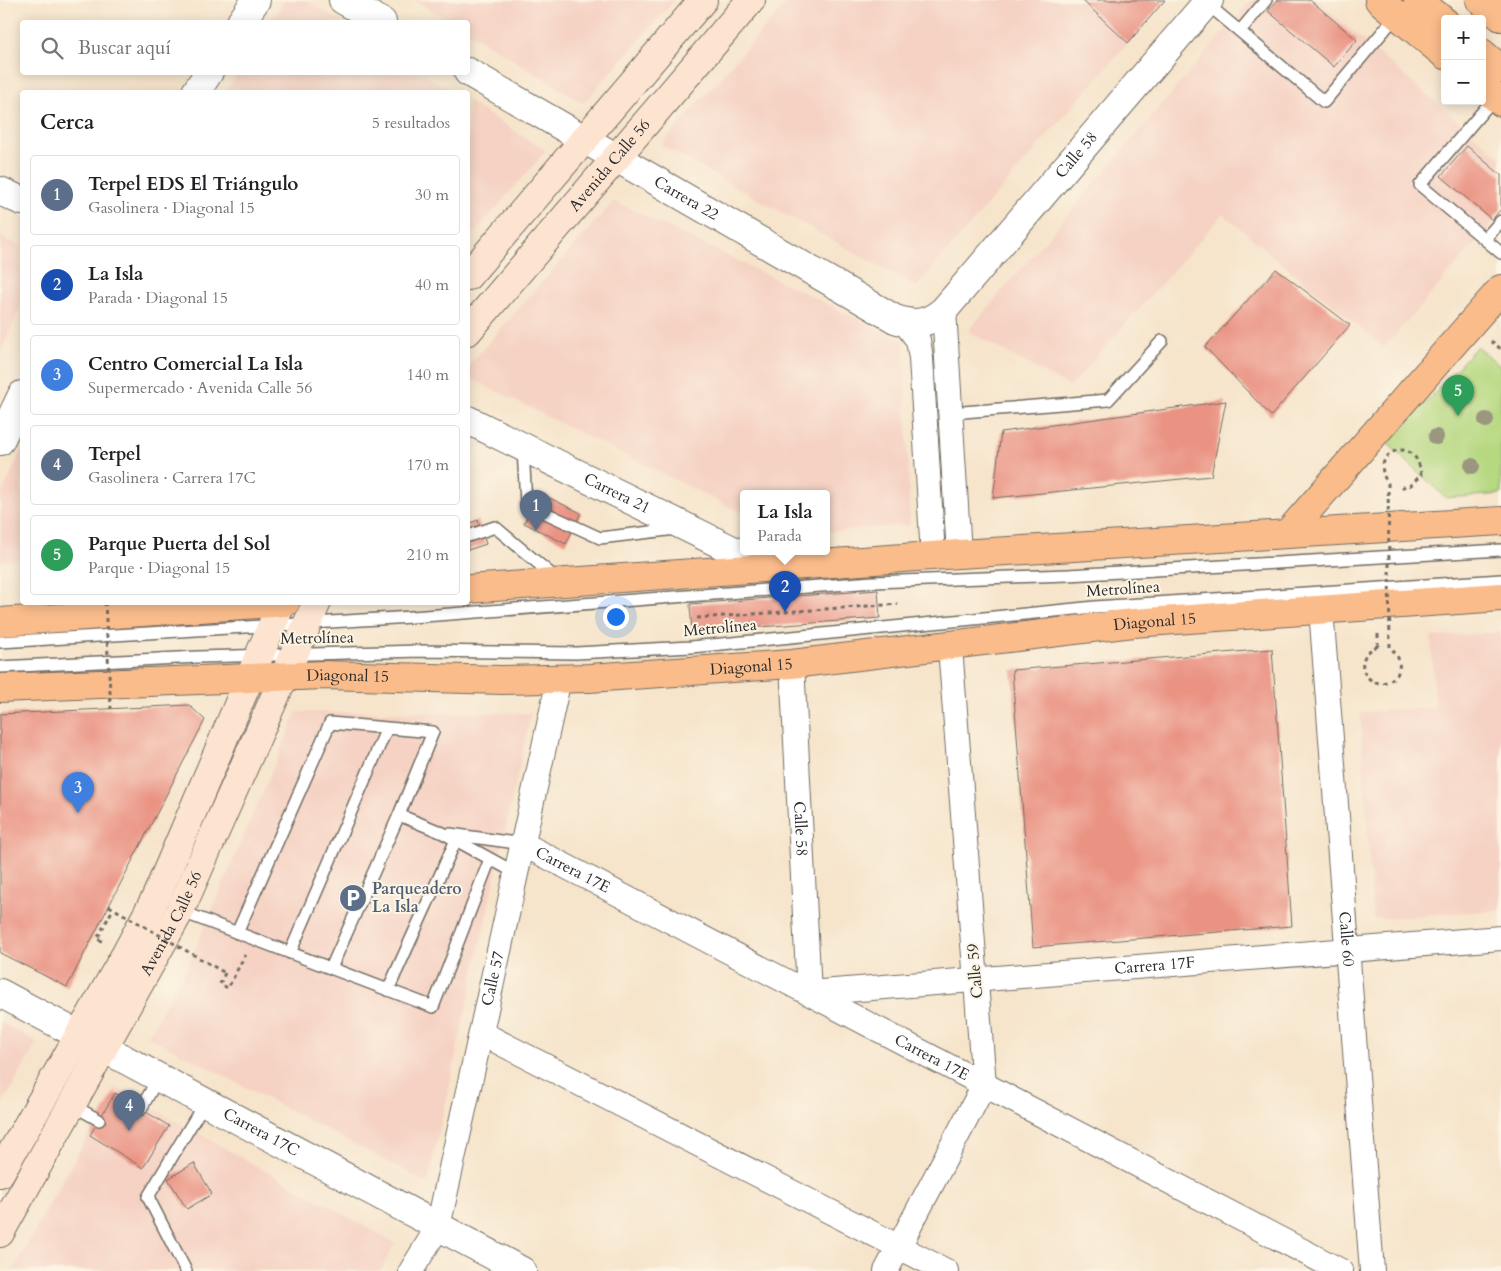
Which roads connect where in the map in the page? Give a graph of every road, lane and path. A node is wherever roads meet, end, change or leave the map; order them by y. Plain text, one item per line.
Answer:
1 (256, 0) edge
2 (343, 0) edge
3 (703, 0) edge
4 (751, 0) edge
5 (1266, 0) edge
6 (1480, 0) edge
7 (1208, 1) edge
8 (1398, 5) edge
9 (1501, 18) edge
10 (242, 20) edge
11 (378, 20) edge
12 (1441, 21) edge
13 (1240, 31) junction
14 (1441, 51) edge
15 (1486, 56) edge
16 (1501, 69) edge
17 (470, 73) edge
18 (207, 75) edge
19 (197, 90) edge
20 (1493, 95) edge
21 (583, 139) junction
22 (616, 158) junction
23 (0, 191) edge
24 (20, 201) edge
25 (1501, 221) edge
26 (1485, 239) junction
27 (1501, 253) edge
28 (470, 274) edge
29 (1501, 289) edge
30 (944, 310) junction
31 (905, 323) junction
32 (470, 329) edge
33 (1162, 341) dead end
34 (20, 399) edge
35 (951, 413) junction
36 (470, 421) edge
37 (0, 441) edge
38 (523, 448) junction
39 (1400, 488) dead end
40 (1501, 521) edge
41 (685, 528) junction
42 (1287, 534) junction
43 (470, 535) edge
44 (1501, 550) edge
45 (959, 554) junction
46 (740, 555) edge
47 (740, 555) edge
48 (933, 556) junction
49 (767, 568) junction
50 (1501, 580) edge
51 (562, 582) junction
52 (470, 589) edge
53 (1501, 597) edge
54 (470, 604) edge
55 (899, 604) dead end
56 (106, 605) edge
57 (457, 605) edge
58 (1322, 608) junction
59 (279, 610) edge
60 (312, 613) edge
61 (691, 618) dead end
62 (0, 622) edge
63 (0, 642) edge
64 (1378, 646) dead end
65 (950, 647) junction
66 (792, 664) junction
67 (288, 665) junction
68 (0, 667) edge
69 (254, 667) junction
70 (559, 679) junction
71 (0, 688) edge
72 (111, 709) dead end
73 (387, 728) junction
74 (399, 815) junction
75 (443, 833) junction
76 (456, 840) junction
77 (523, 844) junction
78 (490, 859) junction
79 (516, 873) junction
80 (109, 906) dead end
81 (180, 911) junction
82 (237, 933) junction
83 (1501, 938) edge
84 (254, 939) junction
85 (1348, 950) junction
86 (290, 953) junction
87 (331, 968) junction
88 (976, 980) junction
89 (388, 990) junction
90 (0, 993) edge
91 (809, 993) junction
92 (481, 1033) junction
93 (80, 1035) junction
94 (104, 1048) junction
95 (158, 1078) junction
96 (984, 1085) junction
97 (205, 1102) junction
98 (72, 1105) junction
99 (141, 1109) dead end
100 (99, 1120) dead end
101 (0, 1173) edge
102 (438, 1227) junction
103 (0, 1233) edge
104 (898, 1247) junction
105 (186, 1271) edge
106 (411, 1271) edge
107 (522, 1271) edge
108 (886, 1271) edge
109 (946, 1271) edge
110 (1342, 1271) edge
111 (1372, 1271) edge

1 - 10 street
2 - 11 street
3 - 21 main road
4 - 22 main road, Avenida Calle 56
5 - 13 lane
6 - 9 main road
7 - 13 lane
7 - 30 street, Calle 58
8 - 12 main road
8 - 13 lane
8 - 14 main road
15 - 16 main road
17 - 21 street, Carrera 22
18 - 19 street
20 - 26 lane
21 - 22 street, Carrera 22
21 - 28 main road
22 - 31 street, Carrera 22
22 - 32 main road, Avenida Calle 56
23 - 24 street
25 - 26 lane
26 - 27 lane
29 - 42 main road
30 - 31 street, Calle 58
30 - 35 street
31 - 48 street
33 - 35 lane
34 - 37 street
35 - 45 street
36 - 38 street, Carrera 21
38 - 41 street, Carrera 21
38 - 41 lane
39 - 64 path, bridge
40 - 42 main road
41 - 47 street, Carrera 21
42 - 45 main road
43 - 51 lane
44 - 54 lane, Metrolínea
45 - 48 main road
46 - 49 street, Carrera 21
48 - 49 main road
49 - 51 main road
50 - 67 lane, Metrolínea
51 - 52 main road
53 - 58 main road, Diagonal 15
55 - 61 path
56 - 72 path, bridge
57 - 60 lane, Metrolínea
58 - 65 main road, Diagonal 15
58 - 85 street, Calle 60
59 - 60 lane, Metrolínea
59 - 62 main road
59 - 63 lane, Metrolínea
59 - 69 main road, Avenida Calle 56
60 - 67 main road, Avenida Calle 56
65 - 66 main road, Diagonal 15
65 - 88 street, Calle 59
66 - 70 main road, Diagonal 15
66 - 91 street, Calle 58
67 - 69 main road, Diagonal 15
67 - 70 main road, Diagonal 15
67 - 81 main road, Avenida Calle 56
68 - 69 lane, Metrolínea
69 - 71 main road, Diagonal 15
69 - 93 main road, Avenida Calle 56
70 - 77 street, Calle 57
73 - 74 lane
73 - 82 lane
73 - 86 lane
74 - 75 lane
74 - 87 lane
75 - 76 lane
75 - 77 lane
76 - 78 lane
76 - 89 lane
77 - 79 street, Calle 57
77 - 91 street, Carrera 17E
78 - 79 lane
78 - 89 lane
79 - 92 street, Calle 57
80 - 84 path, bridge
81 - 82 lane
81 - 94 main road, Avenida Calle 56
82 - 84 lane
83 - 85 street, Carrera 17F
84 - 86 lane
85 - 88 street, Carrera 17F
85 - 111 street, Calle 60
86 - 87 lane
87 - 89 lane
88 - 91 street, Carrera 17F
88 - 96 street, Calle 59
90 - 93 street, Carrera 17C
91 - 96 street, Carrera 17E
92 - 102 street, Calle 57
92 - 104 street
93 - 94 street, Carrera 17C
93 - 101 main road, Avenida Calle 56
94 - 95 street, Carrera 17C
94 - 98 main road, Avenida Calle 56
95 - 97 street, Carrera 17C
95 - 99 lane
96 - 104 street
96 - 110 street, Carrera 17E
97 - 102 street, Carrera 17C
97 - 105 lane
98 - 100 lane
98 - 103 main road, Avenida Calle 56
102 - 106 street, Calle 57
102 - 107 street, Carrera 17C
104 - 108 street
104 - 109 street

